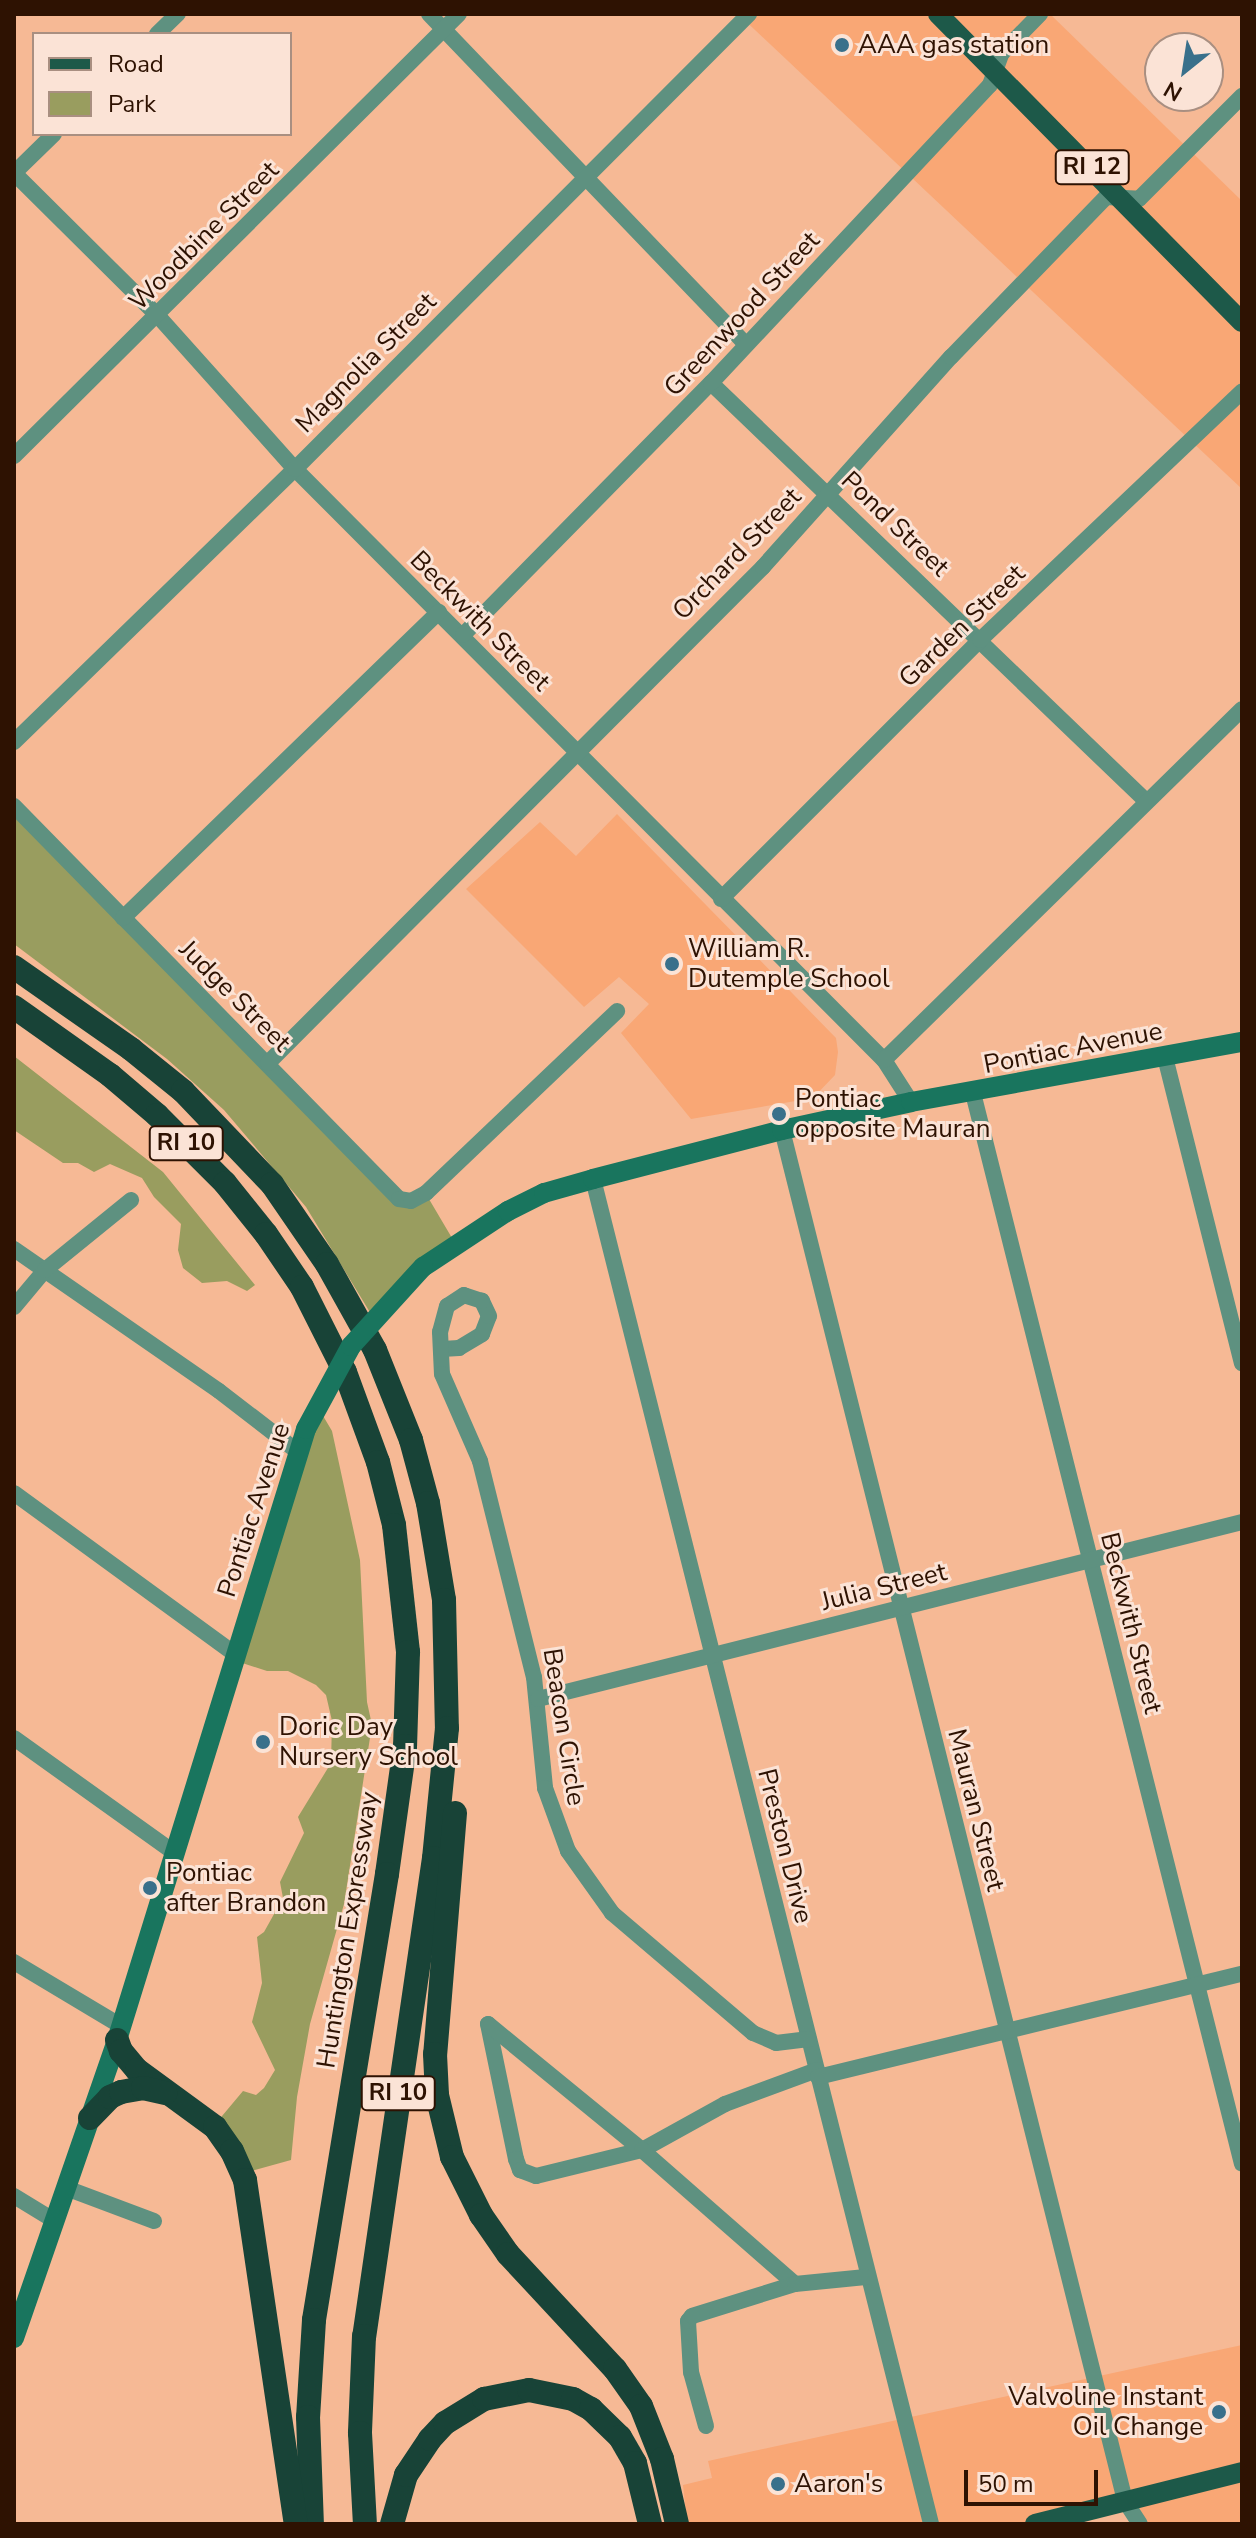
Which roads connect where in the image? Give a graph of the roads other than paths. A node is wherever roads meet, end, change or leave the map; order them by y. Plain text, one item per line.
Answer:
1 (178, 14) edge
2 (429, 14) edge
3 (459, 14) edge
4 (749, 14) edge
5 (938, 14) edge
6 (1040, 14) edge
7 (444, 29) junction
8 (159, 32) edge
9 (993, 69) junction
10 (1242, 96) edge
11 (52, 136) edge
12 (14, 173) edge
13 (585, 177) junction
14 (1123, 197) junction
15 (158, 316) junction
16 (1242, 322) edge
17 (746, 345) junction
18 (711, 383) junction
19 (1242, 391) edge
20 (14, 456) edge
21 (295, 469) junction
22 (829, 493) junction
23 (439, 612) junction
24 (463, 635) junction
25 (980, 640) junction
26 (1242, 709) edge
27 (14, 742) edge
28 (577, 756) junction
29 (1146, 801) junction
30 (14, 806) edge
31 (721, 899) junction
32 (123, 918) junction
33 (14, 953) edge
34 (14, 967) edge
35 (14, 1007) edge
36 (617, 1011) dead end
37 (105, 1031) junction
38 (1242, 1042) edge
39 (1165, 1057) junction
40 (884, 1060) junction
41 (268, 1063) junction
42 (973, 1093) junction
43 (911, 1102) junction
44 (782, 1130) junction
45 (593, 1179) junction
46 (131, 1200) dead end
47 (14, 1249) edge
48 (45, 1270) junction
49 (14, 1307) edge
50 (442, 1349) dead end
51 (1242, 1363) edge
52 (297, 1451) junction
53 (14, 1493) edge
54 (1242, 1522) edge
55 (1090, 1560) junction
56 (901, 1608) junction
57 (236, 1655) junction
58 (713, 1655) junction
59 (448, 1664) junction
60 (538, 1699) junction
61 (14, 1738) edge
62 (176, 1854) junction
63 (14, 1962) edge
64 (1242, 1974) edge
65 (1197, 1985) junction
66 (119, 2033) junction
67 (1008, 2033) junction
68 (809, 2039) junction
69 (817, 2073) junction
70 (182, 2100) junction
71 (90, 2118) junction
72 (642, 2150) junction
73 (1242, 2164) edge
74 (66, 2188) junction
75 (14, 2196) edge
76 (55, 2221) junction
77 (154, 2221) dead end
78 (866, 2277) junction
79 (795, 2284) junction
80 (14, 2338) edge
81 (607, 2423) junction
82 (706, 2426) dead end
83 (1242, 2472) edge
84 (1125, 2501) junction
85 (296, 2524) edge
86 (312, 2524) edge
87 (365, 2524) edge
88 (392, 2524) edge
89 (634, 2524) edge
90 (650, 2524) edge
91 (676, 2524) edge
92 (931, 2524) edge
93 (1035, 2524) edge
94 (1140, 2524) edge

1 - 8 street
2 - 7 street
3 - 7 street, Woodbine Street
4 - 13 street, Magnolia Street
5 - 9 main road, RI 12
6 - 9 street, Greenwood Street
7 - 13 street
7 - 15 street, Woodbine Street
9 - 14 main road, RI 12
9 - 17 street, Greenwood Street
10 - 14 street, Orchard Street
11 - 12 street
12 - 15 street, Beckwith Street
13 - 17 street
13 - 21 street, Magnolia Street
14 - 16 main road, RI 12
14 - 22 street, Orchard Street
15 - 20 street, Woodbine Street
15 - 21 street, Beckwith Street
17 - 18 street, Greenwood Street
18 - 22 street, Pond Street
18 - 24 street, Greenwood Street
19 - 25 street, Garden Street
21 - 23 street, Beckwith Street
21 - 27 street, Magnolia Street
22 - 25 street, Pond Street
22 - 28 street, Orchard Street
23 - 24 street, Beckwith Street
23 - 32 street
24 - 28 street, Beckwith Street
25 - 29 street, Pond Street
25 - 31 street, Garden Street
26 - 29 street
28 - 31 street, Beckwith Street
28 - 41 street, Orchard Street
29 - 40 street
30 - 32 street, Judge Street
31 - 40 street, Beckwith Street
32 - 41 street, Judge Street
33 - 37 highway
34 - 37 highway, RI 10
35 - 86 highway, Huntington Expressway / RI 10
36 - 41 street, Judge Street
37 - 59 highway, RI 10
38 - 39 main road, Pontiac Avenue
39 - 42 main road, Pontiac Avenue
39 - 51 street
40 - 43 street, Beckwith Street
42 - 43 main road, Pontiac Avenue
42 - 55 street, Beckwith Street
43 - 44 main road, Pontiac Avenue
44 - 45 main road, Pontiac Avenue
44 - 56 street, Mauran Street
45 - 52 main road, Pontiac Avenue, bridge
45 - 58 street, Preston Drive
46 - 48 street
47 - 48 street
48 - 49 street
48 - 52 street
50 - 60 street, Beacon Circle
52 - 57 main road, Pontiac Avenue
53 - 57 street
54 - 55 street, Julia Street
55 - 56 street, Julia Street
55 - 65 street, Beckwith Street
56 - 58 street, Julia Street
56 - 67 street, Mauran Street
57 - 62 main road, Pontiac Avenue
58 - 60 street, Julia Street
58 - 68 street, Preston Drive
59 - 87 highway, RI 10
59 - 91 highway
60 - 68 street, Beacon Circle
61 - 62 street
62 - 66 main road, Pontiac Avenue
63 - 66 street
64 - 65 street
65 - 67 street
65 - 73 street, Beckwith Street
66 - 70 highway
66 - 71 main road, Pontiac Avenue
67 - 69 street
67 - 84 street, Mauran Street
68 - 69 street, Preston Drive
69 - 72 street
69 - 78 street, Preston Drive
70 - 71 highway
70 - 85 highway
71 - 74 main road, Pontiac Avenue
72 - 72 street
72 - 79 street
74 - 76 main road, Pontiac Avenue
74 - 77 street
75 - 76 street
76 - 80 main road, Pontiac Avenue
78 - 79 street
78 - 92 street, Preston Drive
79 - 82 street
81 - 88 highway
81 - 89 highway
81 - 90 highway
83 - 84 main road
84 - 93 main road
84 - 94 street, Mauran Street

